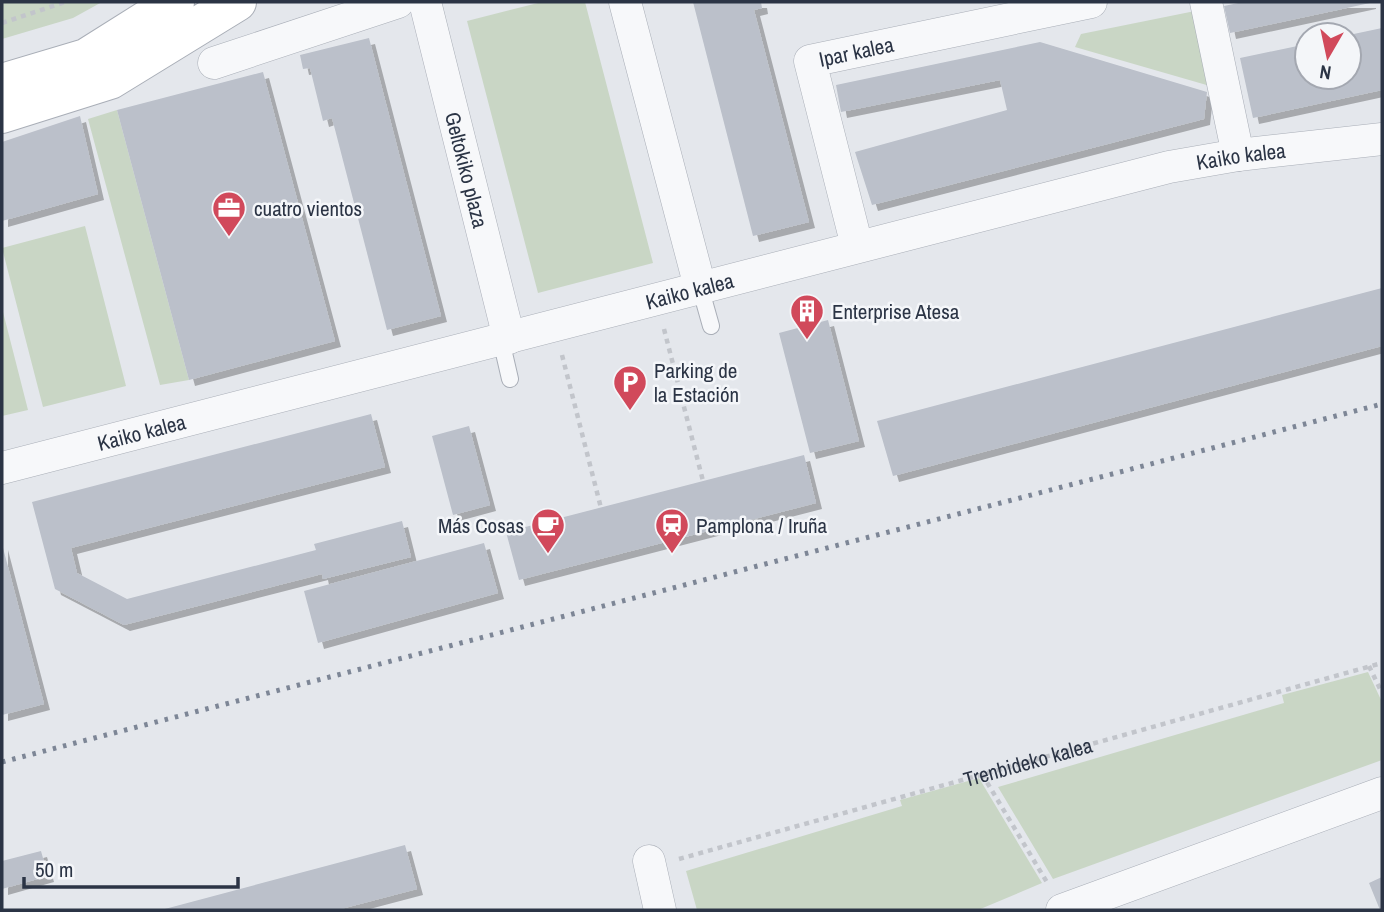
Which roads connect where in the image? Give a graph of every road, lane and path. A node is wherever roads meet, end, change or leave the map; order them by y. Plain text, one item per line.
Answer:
1 (65, 2) edge
2 (175, 2) edge
3 (237, 2) edge
4 (398, 2) edge
5 (425, 2) edge
6 (625, 2) edge
7 (1091, 2) edge
8 (1206, 2) edge
9 (2, 23) edge
10 (214, 63) dead end
11 (2, 83) edge
12 (2, 114) edge
13 (1382, 139) edge
14 (1238, 155) junction
15 (857, 246) junction
16 (700, 288) junction
17 (711, 326) dead end
18 (664, 329) dead end
19 (505, 339) junction
20 (562, 355) dead end
21 (510, 379) dead end
22 (2, 468) edge
23 (703, 481) dead end
24 (601, 508) dead end
25 (1382, 663) edge
26 (1369, 666) junction
27 (1382, 693) edge
28 (982, 774) junction
29 (1382, 793) edge
30 (661, 861) joint
31 (1055, 897) edge
32 (660, 910) edge

1 - 9 path
2 - 11 main road
3 - 12 main road
4 - 10 street
5 - 19 street, Geltokiko plaza
6 - 16 street
7 - 15 street, Ipar kalea
8 - 14 street
13 - 14 street, Kaiko kalea
14 - 15 street, Kaiko kalea
15 - 16 street, Kaiko kalea
16 - 17 lane
16 - 19 street, Kaiko kalea
18 - 23 path
19 - 21 lane, Geltokiko plaza
19 - 22 street, Kaiko kalea
20 - 24 path
25 - 26 path, Trenbideko kalea
26 - 27 path
26 - 28 path, Trenbideko kalea
28 - 30 path, Trenbideko kalea
28 - 31 path
29 - 31 street
30 - 32 street

